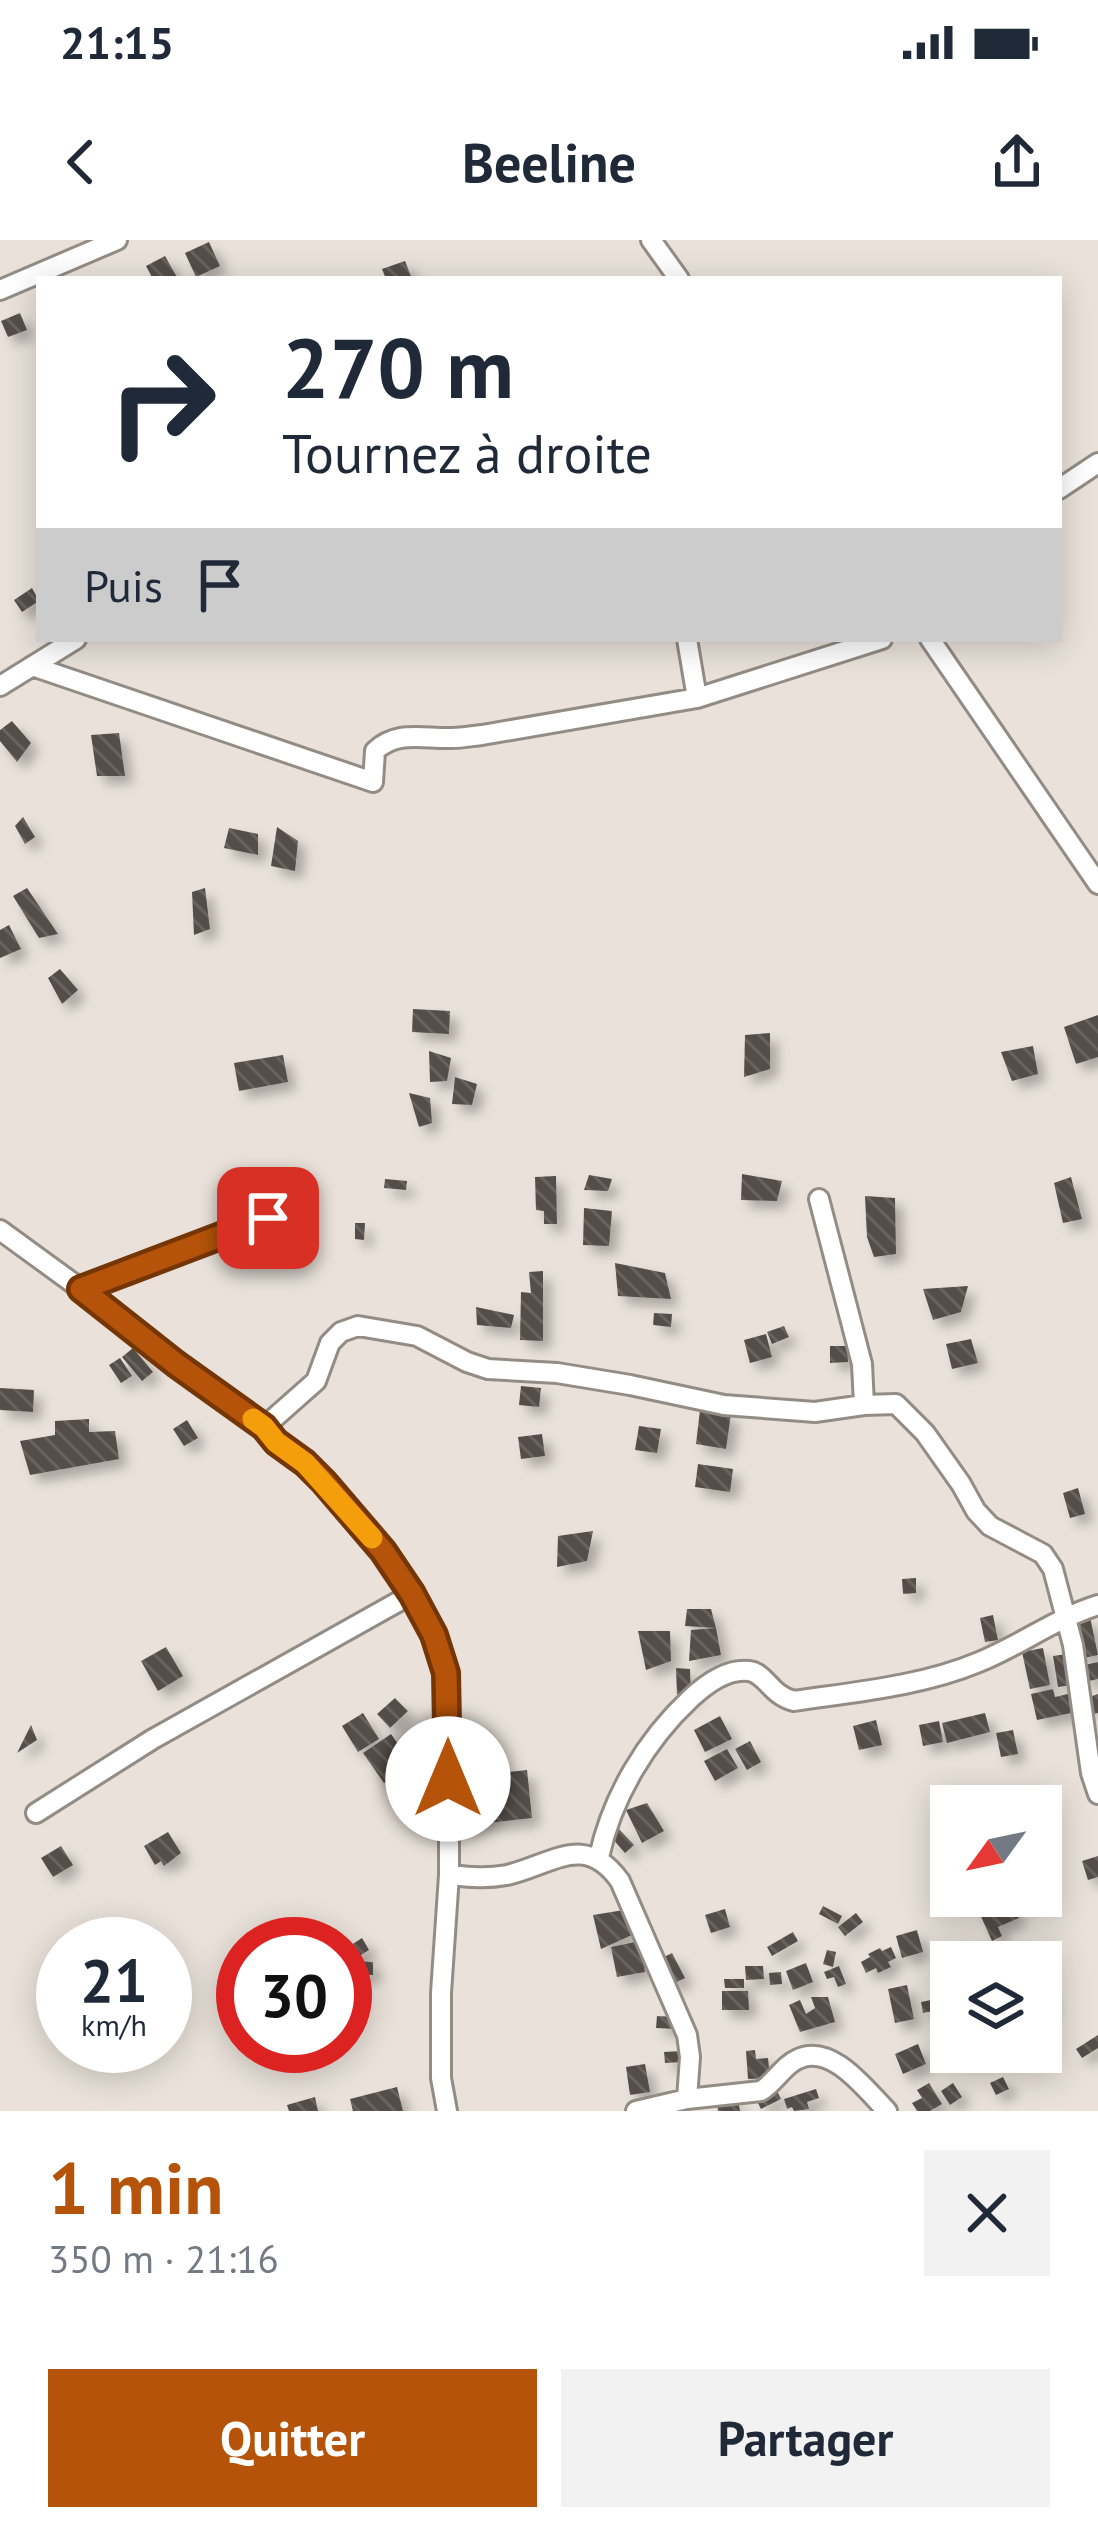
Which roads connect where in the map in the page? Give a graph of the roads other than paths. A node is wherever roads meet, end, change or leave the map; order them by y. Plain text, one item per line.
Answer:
1 (116, 240) edge
2 (652, 240) edge
3 (66, 271) edge
4 (677, 276) edge
5 (36, 280) edge
6 (0, 290) edge
7 (1098, 463) edge
8 (1062, 487) edge
9 (71, 642) edge
10 (688, 642) edge
11 (873, 642) edge
12 (932, 642) edge
13 (32, 666) junction
14 (0, 686) edge
15 (697, 698) junction
16 (1098, 884) edge
17 (819, 1199) dead end
18 (268, 1218) dead end
19 (0, 1230) edge
20 (81, 1289) junction
21 (865, 1405) junction
22 (264, 1427) junction
23 (412, 1594) junction
24 (1098, 1605) edge
25 (1065, 1616) junction
26 (1098, 1794) edge
27 (36, 1813) dead end
28 (598, 1857) junction
29 (449, 1875) junction
30 (687, 2099) junction
31 (447, 2111) edge
32 (636, 2111) edge
33 (887, 2111) edge

1 - 3 street
2 - 4 street
5 - 6 street
7 - 8 street
9 - 13 street
10 - 15 street
11 - 15 street
12 - 16 street
13 - 14 street
13 - 15 street
17 - 21 street
18 - 20 street
19 - 20 street
20 - 22 street
21 - 22 street
21 - 25 street
22 - 23 street
23 - 27 street
23 - 29 street
24 - 25 street
25 - 26 street
25 - 28 street
28 - 29 street
28 - 30 street
29 - 31 street
30 - 32 street
30 - 33 street

